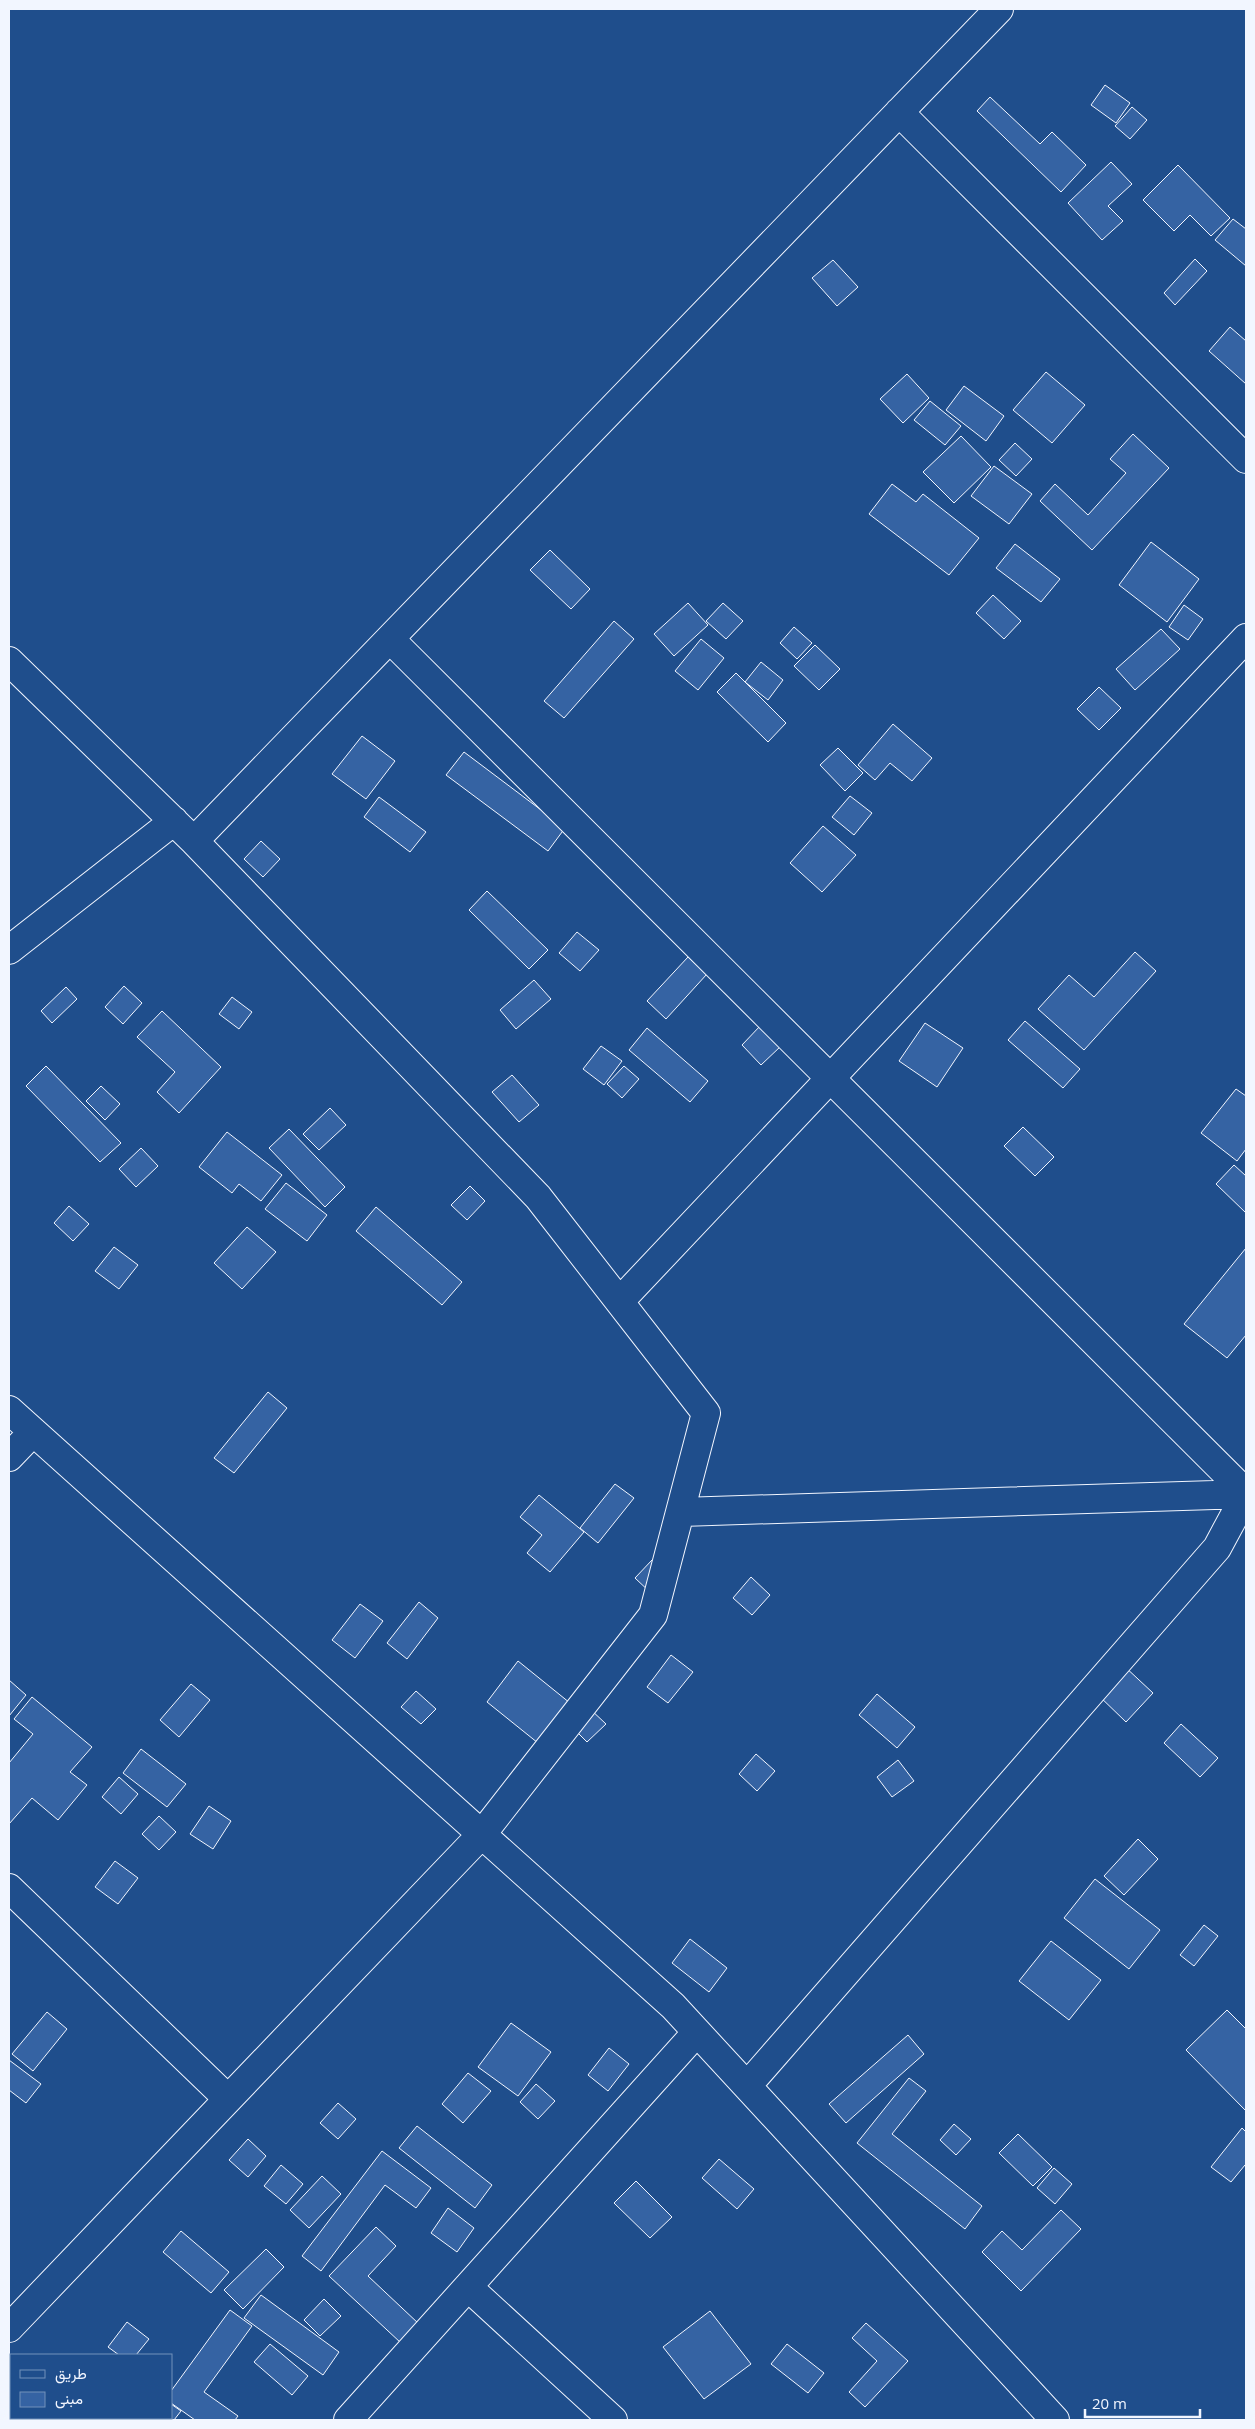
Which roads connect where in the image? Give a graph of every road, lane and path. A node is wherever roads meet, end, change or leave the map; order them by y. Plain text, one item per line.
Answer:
1 (999, 9) edge
2 (899, 112) junction
3 (1246, 459) edge
4 (1246, 638) edge
5 (390, 639) junction
6 (9, 661) edge
7 (174, 821) junction
8 (194, 841) junction
9 (9, 950) edge
10 (830, 1079) junction
11 (620, 1301) junction
12 (9, 1410) edge
13 (33, 1432) junction
14 (9, 1457) edge
15 (1246, 1494) edge
16 (680, 1512) junction
17 (482, 1834) junction
18 (9, 1888) edge
19 (697, 2032) junction
20 (747, 2086) junction
21 (228, 2099) junction
22 (468, 2287) junction
23 (9, 2328) edge
24 (348, 2420) edge
25 (613, 2420) edge
26 (1055, 2420) edge

1 - 2 street
2 - 3 street
2 - 5 street
4 - 10 street
5 - 8 street
5 - 10 street
6 - 7 street
7 - 8 street
7 - 9 street
8 - 11 street
10 - 11 street
10 - 16 street
11 - 16 street
12 - 13 street
13 - 14 street
13 - 17 street
15 - 20 street
16 - 17 street
17 - 19 street
17 - 21 street
18 - 21 street
19 - 20 street
19 - 22 street
20 - 26 street
21 - 23 street
22 - 24 street
22 - 25 street

